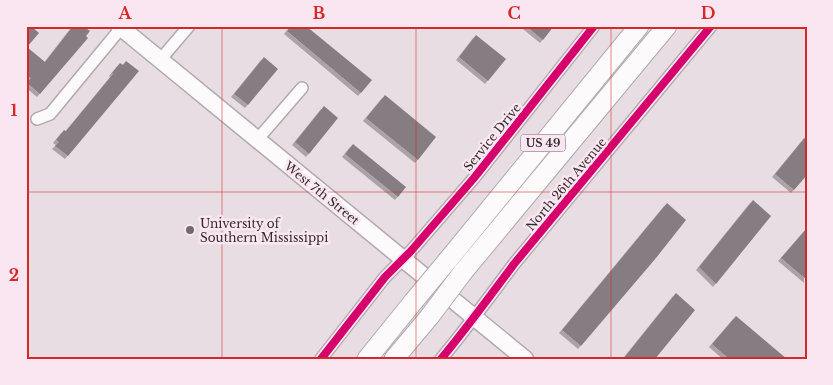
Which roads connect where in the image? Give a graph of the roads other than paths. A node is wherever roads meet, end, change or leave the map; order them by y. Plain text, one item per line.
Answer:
1 (189, 26) edge
2 (594, 26) edge
3 (638, 26) edge
4 (667, 26) edge
5 (711, 26) edge
6 (120, 27) edge
7 (160, 60) junction
8 (302, 88) dead end
9 (37, 119) dead end
10 (257, 140) junction
11 (402, 258) junction
12 (475, 317) junction
13 (321, 359) edge
14 (367, 359) edge
15 (394, 359) edge
16 (442, 359) edge
17 (526, 359) edge

1 - 7 street
2 - 11 street, Service Drive
3 - 14 main road, US 49, bridge
4 - 15 main road, US 49, bridge
5 - 12 street, North 26th Avenue
6 - 7 main road, West 7th Street
6 - 9 street
7 - 10 main road, West 7th Street
8 - 10 street
10 - 11 main road, West 7th Street
11 - 12 main road, West 7th Street
11 - 13 street, Service Drive
12 - 16 street, North 26th Avenue
12 - 17 main road, West 7th Street

